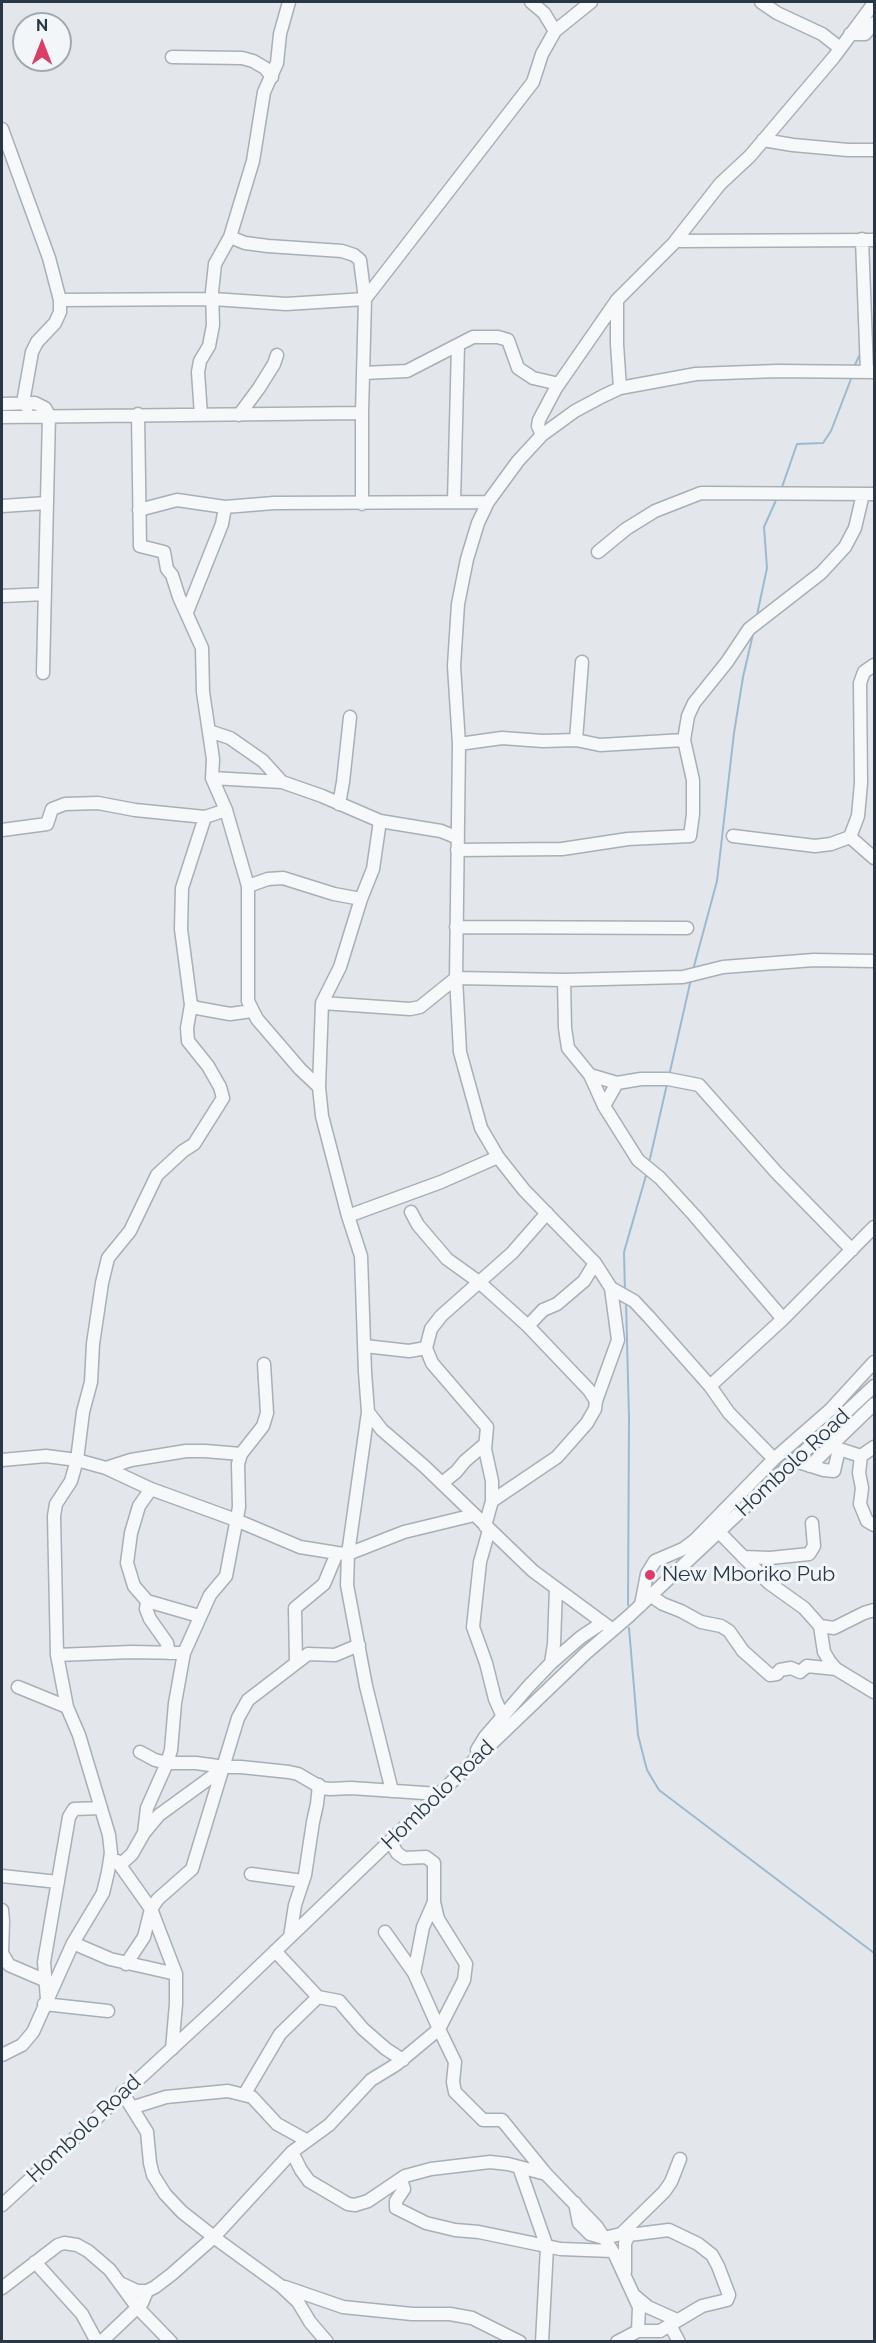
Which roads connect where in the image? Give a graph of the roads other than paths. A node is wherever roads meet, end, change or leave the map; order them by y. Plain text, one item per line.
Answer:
1 (289, 2) edge
2 (531, 2) edge
3 (591, 2) edge
4 (761, 2) edge
5 (874, 3) edge
6 (874, 23) edge
7 (555, 32) junction
8 (850, 34) junction
9 (840, 48) junction
10 (172, 57) dead end
11 (272, 77) junction
12 (2, 129) edge
13 (762, 140) junction
14 (874, 150) edge
15 (230, 237) junction
16 (868, 240) edge
17 (676, 241) junction
18 (213, 299) junction
19 (365, 299) junction
20 (60, 300) junction
21 (617, 300) junction
22 (458, 345) junction
23 (277, 355) dead end
24 (427, 360) junction
25 (457, 372) junction
26 (871, 372) edge
27 (363, 373) junction
28 (559, 384) junction
29 (620, 388) junction
30 (24, 402) junction
31 (2, 404) edge
32 (362, 413) junction
33 (138, 414) junction
34 (49, 415) junction
35 (201, 415) junction
36 (239, 415) junction
37 (32, 416) junction
38 (2, 417) edge
39 (542, 435) junction
40 (869, 494) edge
41 (454, 502) junction
42 (488, 502) junction
43 (46, 503) junction
44 (362, 504) junction
45 (2, 506) edge
46 (225, 507) junction
47 (139, 510) junction
48 (598, 552) dead end
49 (45, 594) junction
50 (2, 596) edge
51 (187, 612) junction
52 (582, 662) dead end
53 (874, 665) edge
54 (43, 673) dead end
55 (350, 717) dead end
56 (209, 731) junction
57 (576, 740) junction
58 (684, 740) junction
59 (459, 744) junction
60 (212, 778) junction
61 (282, 782) junction
62 (339, 804) junction
63 (226, 810) junction
64 (205, 817) junction
65 (380, 821) junction
66 (2, 830) edge
67 (733, 836) dead end
68 (850, 837) junction
69 (458, 844) junction
70 (874, 858) edge
71 (248, 886) junction
72 (361, 899) junction
73 (456, 927) junction
74 (687, 928) dead end
75 (874, 961) edge
76 (456, 978) junction
77 (564, 980) junction
78 (322, 1003) junction
79 (191, 1005) junction
80 (252, 1011) junction
81 (590, 1076) junction
82 (617, 1083) junction
83 (319, 1087) junction
84 (604, 1106) junction
85 (498, 1157) junction
86 (411, 1212) dead end
87 (547, 1213) junction
88 (348, 1216) junction
89 (874, 1227) edge
90 (852, 1250) junction
91 (595, 1263) junction
92 (479, 1282) junction
93 (616, 1291) junction
94 (783, 1319) junction
95 (528, 1326) junction
96 (366, 1346) junction
97 (426, 1348) junction
98 (874, 1362) edge
99 (264, 1364) dead end
100 (710, 1386) junction
101 (874, 1386) edge
102 (596, 1401) junction
103 (874, 1404) edge
104 (368, 1412) junction
105 (485, 1444) junction
106 (874, 1447) edge
107 (241, 1454) junction
108 (861, 1455) junction
109 (2, 1460) edge
110 (78, 1460) junction
111 (774, 1460) junction
112 (795, 1461) junction
113 (810, 1466) junction
114 (106, 1468) junction
115 (442, 1483) junction
116 (152, 1489) junction
117 (492, 1501) junction
118 (474, 1515) junction
119 (236, 1520) junction
120 (812, 1523) dead end
121 (874, 1526) edge
122 (487, 1528) junction
123 (718, 1532) junction
124 (342, 1554) junction
125 (743, 1557) junction
126 (556, 1588) junction
127 (646, 1600) junction
128 (147, 1601) junction
129 (874, 1610) edge
130 (199, 1616) junction
131 (820, 1626) junction
132 (608, 1627) junction
133 (359, 1645) junction
134 (169, 1653) junction
135 (184, 1653) junction
136 (57, 1656) junction
137 (296, 1663) junction
138 (551, 1663) junction
139 (836, 1669) junction
140 (18, 1687) dead end
141 (874, 1692) edge
142 (67, 1707) junction
143 (503, 1717) junction
144 (140, 1752) dead end
145 (167, 1763) junction
146 (225, 1767) junction
147 (466, 1767) junction
148 (318, 1785) junction
149 (392, 1791) junction
150 (439, 1794) junction
151 (101, 1808) junction
152 (144, 1833) junction
153 (391, 1842) junction
154 (111, 1853) junction
155 (120, 1865) junction
156 (251, 1874) dead end
157 (2, 1876) edge
158 (303, 1881) junction
159 (58, 1882) junction
160 (434, 1902) junction
161 (151, 1909) junction
162 (2, 1910) edge
163 (384, 1932) dead end
164 (290, 1937) junction
165 (73, 1943) junction
166 (275, 1951) junction
167 (126, 1964) junction
168 (414, 1973) junction
169 (176, 1974) junction
170 (44, 1980) junction
171 (318, 1997) junction
172 (45, 2002) junction
173 (108, 2012) dead end
174 (439, 2029) junction
175 (172, 2049) junction
176 (2, 2055) edge
177 (403, 2060) junction
178 (122, 2092) junction
179 (244, 2095) junction
180 (134, 2108) junction
181 (306, 2140) junction
182 (292, 2152) junction
183 (529, 2154) junction
184 (680, 2159) dead end
185 (513, 2166) junction
186 (546, 2174) junction
187 (401, 2180) junction
188 (2, 2205) edge
189 (214, 2236) junction
190 (604, 2238) junction
191 (547, 2247) junction
192 (612, 2251) junction
193 (35, 2262) junction
194 (625, 2275) junction
195 (122, 2284) junction
196 (281, 2286) junction
197 (2, 2288) edge
198 (147, 2291) junction
199 (634, 2295) junction
200 (137, 2307) junction
201 (674, 2322) junction
202 (638, 2331) junction
203 (99, 2342) edge
204 (171, 2342) edge
205 (327, 2342) edge
206 (520, 2342) edge
207 (542, 2342) edge
208 (617, 2342) edge
209 (679, 2342) edge

1 - 11 street
2 - 7 street
3 - 7 street
4 - 9 street
5 - 8 street
6 - 8 street
7 - 19 street
8 - 9 street
9 - 13 street
10 - 11 street
11 - 15 street
12 - 20 street
13 - 14 street
13 - 17 street
15 - 18 street
15 - 19 street
16 - 17 street
16 - 26 street
17 - 21 street
18 - 19 street
18 - 20 street
18 - 35 street
19 - 27 street
20 - 30 street
21 - 28 street
21 - 29 street
22 - 24 street
22 - 25 street
22 - 28 street
23 - 36 street
24 - 25 street
24 - 27 street
25 - 41 street
26 - 29 street
27 - 32 street
28 - 39 street
29 - 39 street
30 - 31 street
30 - 34 street
30 - 37 street
32 - 36 street
32 - 44 street
33 - 34 street
33 - 35 street
33 - 47 street
34 - 37 street
34 - 43 street
35 - 36 street
37 - 38 street
39 - 42 street
40 - 48 street
40 - 58 street
41 - 42 street
41 - 44 street
42 - 59 street
43 - 45 street
43 - 49 street
44 - 46 street
46 - 47 street
46 - 51 street
47 - 51 street
49 - 50 street
49 - 54 street
51 - 56 street
52 - 57 street
53 - 68 street
55 - 62 street
56 - 60 street
56 - 61 street
57 - 58 street
57 - 59 street
58 - 69 street
59 - 69 street
60 - 61 street
60 - 63 street
61 - 62 street
62 - 65 street
63 - 64 street
63 - 71 street
64 - 66 street
64 - 79 street
65 - 69 street
65 - 72 street
67 - 68 street
68 - 70 street
69 - 73 street
71 - 72 street
71 - 80 street
72 - 78 street
73 - 74 street
73 - 76 street
75 - 77 street
76 - 77 street
76 - 78 street
76 - 85 street
77 - 81 street
78 - 83 street
79 - 80 street
79 - 110 street
80 - 83 street
81 - 82 street
81 - 84 street
82 - 84 street
82 - 90 street
83 - 88 street
84 - 94 street
85 - 87 street
85 - 88 street
86 - 92 street
87 - 91 street
87 - 92 street
88 - 96 street
89 - 90 street
90 - 94 street
91 - 93 street
91 - 95 street
92 - 95 street
92 - 97 street
93 - 100 street
93 - 102 street
94 - 100 street
95 - 102 street
96 - 97 street
96 - 104 street
97 - 105 street
98 - 111 street
99 - 107 street
100 - 111 street
101 - 112 street, Hombolo Road
102 - 117 street
103 - 113 street
104 - 115 street
104 - 124 street
105 - 115 street
105 - 117 street
106 - 108 street
107 - 114 street
107 - 119 street
108 - 113 street
108 - 121 street
109 - 110 street
110 - 114 street
110 - 136 street
111 - 127 street
112 - 113 street
112 - 123 street, Hombolo Road
114 - 116 street
115 - 118 street
116 - 119 street
116 - 128 street
117 - 122 street
118 - 122 street
118 - 124 street
119 - 124 street
119 - 130 street
120 - 125 street
122 - 126 street
122 - 143 street
123 - 125 street
123 - 127 street, Hombolo Road
124 - 133 street
124 - 137 street
125 - 131 street
126 - 132 street
126 - 138 street
127 - 132 street, Hombolo Road
127 - 139 street
128 - 130 street
128 - 134 street
129 - 131 street
130 - 135 street
131 - 139 street
132 - 138 street
132 - 147 street, Hombolo Road
133 - 137 street
133 - 149 street
134 - 135 street
134 - 136 street
135 - 145 street
136 - 142 street
137 - 146 street
138 - 143 street
139 - 141 street
140 - 142 street
142 - 151 street
143 - 147 street
144 - 145 street
145 - 146 street
145 - 152 street
146 - 148 street
146 - 152 street
146 - 161 street
147 - 150 street, Hombolo Road
148 - 149 street
148 - 158 street
149 - 150 street
150 - 153 street, Hombolo Road
151 - 154 street
151 - 159 street
152 - 155 street
153 - 160 street
153 - 164 street, Hombolo Road
154 - 155 street
154 - 165 street
155 - 161 street
156 - 158 street
157 - 159 street
158 - 164 street
159 - 170 street
160 - 168 street
160 - 174 street
161 - 167 street
161 - 169 street
162 - 170 street
163 - 168 street
164 - 166 street, Hombolo Road
165 - 167 street
165 - 172 street
166 - 171 street
166 - 175 street, Hombolo Road
167 - 169 street
168 - 174 street
169 - 175 street
170 - 172 street
171 - 177 street
171 - 179 street
172 - 173 street
172 - 176 street
174 - 177 street
174 - 183 street
175 - 178 street, Hombolo Road
177 - 181 street
178 - 180 street
178 - 188 street, Hombolo Road
179 - 180 street
179 - 181 street
180 - 189 street
181 - 182 street
182 - 187 street
182 - 189 street
183 - 185 street
183 - 186 street
184 - 190 street
185 - 186 street
185 - 187 street
185 - 191 street
186 - 190 street
187 - 191 street
189 - 196 street
189 - 198 street
190 - 192 street
191 - 192 street
191 - 207 street
192 - 194 street
193 - 195 street
193 - 197 street
193 - 203 street
194 - 199 street
194 - 201 street
195 - 198 street
195 - 200 street
196 - 205 street
196 - 206 street
198 - 200 street
199 - 201 street
199 - 202 street
200 - 203 street
200 - 204 street
201 - 202 street
201 - 209 street
202 - 208 street

